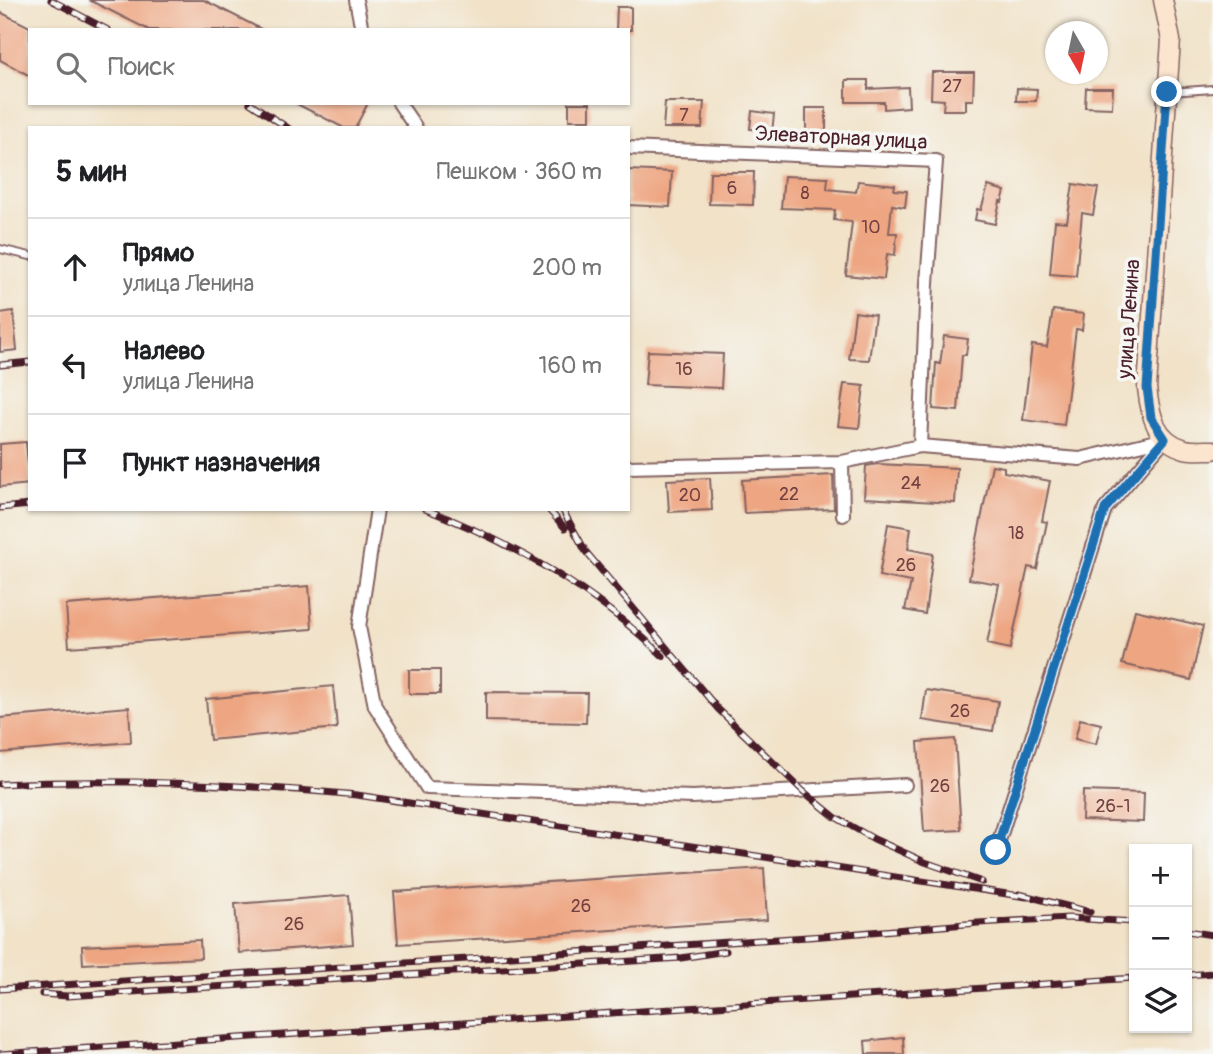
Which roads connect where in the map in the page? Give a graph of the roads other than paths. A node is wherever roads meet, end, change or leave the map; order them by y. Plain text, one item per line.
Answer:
1 (356, 0) edge
2 (1163, 0) edge
3 (362, 28) edge
4 (1213, 89) edge
5 (1167, 92) junction
6 (400, 105) edge
7 (415, 126) edge
8 (630, 148) edge
9 (0, 249) edge
10 (28, 256) edge
11 (1165, 439) junction
12 (920, 446) junction
13 (1213, 450) edge
14 (842, 463) junction
15 (630, 467) edge
16 (377, 511) edge
17 (843, 515) dead end
18 (905, 785) dead end
19 (996, 850) dead end

1 - 3 street
2 - 5 main road, улица Ленина
4 - 5 lane
5 - 11 main road, улица Ленина
6 - 7 street
8 - 12 street, Элеваторная улица
9 - 10 lane
11 - 12 street
11 - 13 main road
11 - 19 street
12 - 14 street
14 - 15 street
14 - 17 street
16 - 18 street

